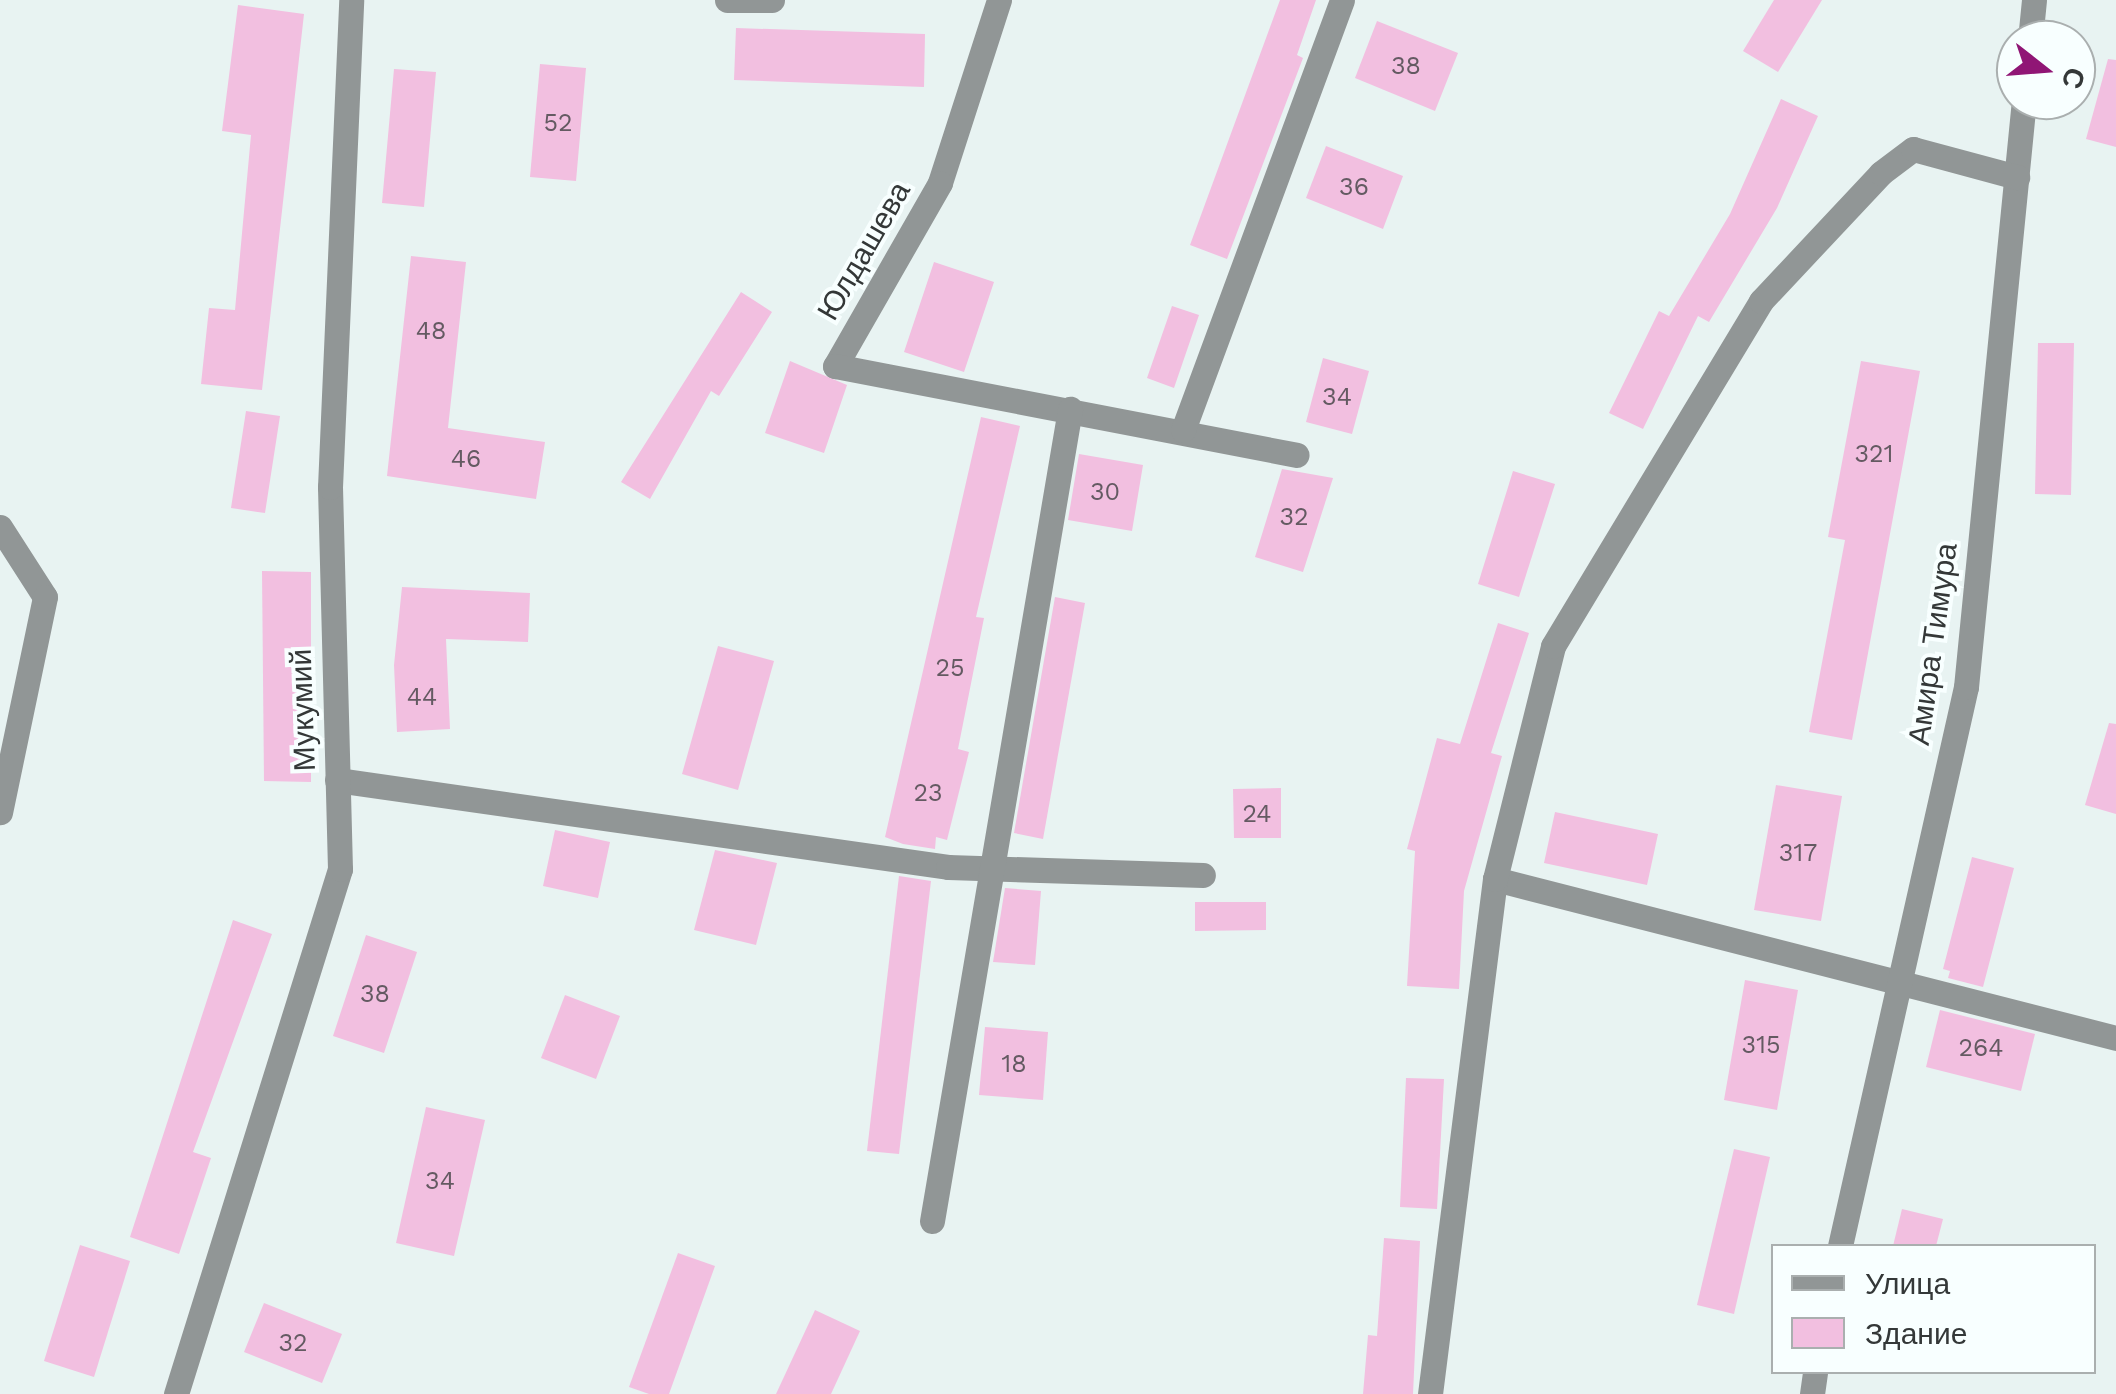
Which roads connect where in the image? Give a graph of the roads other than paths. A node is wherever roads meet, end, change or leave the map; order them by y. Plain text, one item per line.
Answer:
1 (351, 0) edge
2 (726, 0) edge
3 (772, 0) edge
4 (999, 0) edge
5 (1342, 0) edge
6 (2022, 120) edge
7 (2017, 177) junction
8 (1070, 409) junction
9 (1183, 430) junction
10 (1296, 456) dead end
11 (0, 527) edge
12 (337, 780) junction
13 (0, 812) edge
14 (992, 869) junction
15 (1203, 874) dead end
16 (1495, 879) junction
17 (1898, 986) junction
18 (2116, 1038) edge
19 (932, 1222) dead end
20 (1840, 1244) edge
21 (176, 1394) edge
22 (1430, 1394) edge

1 - 12 street, Мукумий
2 - 3 street
4 - 8 street, Юлдашева
5 - 9 street
6 - 7 street, Амира Тимура
7 - 16 street
7 - 17 street, Амира Тимура
8 - 9 street, Юлдашева
8 - 14 street
9 - 10 street, Юлдашева
11 - 13 street
12 - 14 street
12 - 21 street, Мукумий
14 - 15 street
14 - 19 street
16 - 17 street
16 - 22 street
17 - 18 street
17 - 20 street, Амира Тимура

